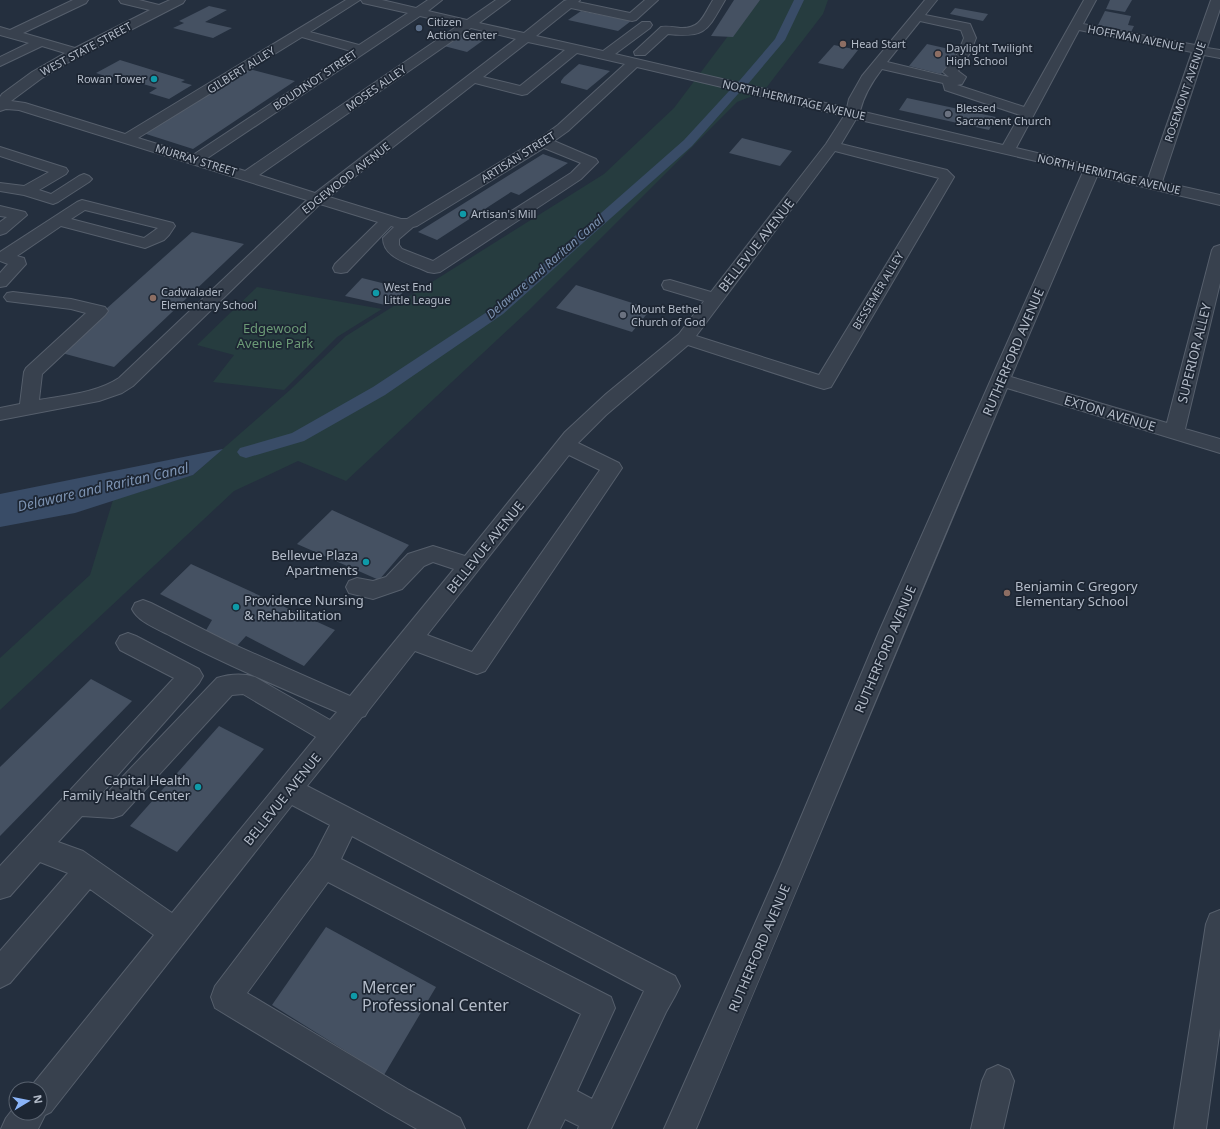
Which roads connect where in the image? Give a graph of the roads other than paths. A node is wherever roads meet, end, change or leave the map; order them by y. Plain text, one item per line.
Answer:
1 (82, 0) edge
2 (125, 0) edge
3 (179, 0) edge
4 (354, 0) edge
5 (367, 0) edge
6 (436, 0) edge
7 (504, 0) edge
8 (652, 0) edge
9 (719, 0) edge
10 (931, 0) edge
11 (1090, 0) edge
12 (1217, 0) edge
13 (571, 2) edge
14 (160, 9) junction
15 (418, 12) junction
16 (917, 17) junction
17 (632, 18) junction
18 (469, 24) junction
19 (646, 25) junction
20 (1076, 26) junction
21 (665, 30) junction
22 (6, 32) edge
23 (300, 33) junction
24 (353, 37) dead end
25 (526, 37) junction
26 (41, 42) junction
27 (342, 44) junction
28 (574, 49) junction
29 (361, 50) junction
30 (1199, 50) junction
31 (76, 53) junction
32 (1220, 54) edge
33 (605, 56) junction
34 (637, 57) junction
35 (1, 61) edge
36 (879, 64) junction
37 (474, 79) junction
38 (950, 80) junction
39 (1, 105) edge
40 (853, 113) junction
41 (1029, 113) junction
42 (127, 139) junction
43 (543, 142) junction
44 (832, 146) junction
45 (0, 151) edge
46 (1008, 151) junction
47 (195, 160) junction
48 (1092, 170) junction
49 (61, 171) junction
50 (248, 176) junction
51 (1153, 185) junction
52 (3, 187) dead end
53 (29, 192) junction
54 (318, 198) junction
55 (1220, 200) edge
56 (4, 212) edge
57 (389, 220) junction
58 (58, 221) junction
59 (407, 224) junction
60 (0, 230) edge
61 (1220, 250) edge
62 (2, 257) edge
63 (341, 268) dead end
64 (0, 283) edge
65 (670, 284) dead end
66 (13, 297) junction
67 (714, 299) junction
68 (0, 310) edge
69 (685, 338) junction
70 (1001, 380) junction
71 (30, 409) junction
72 (0, 414) edge
73 (1174, 432) junction
74 (565, 445) junction
75 (1220, 446) edge
76 (470, 566) junction
77 (357, 587) dead end
78 (144, 609) dead end
79 (411, 639) junction
80 (128, 643) dead end
81 (356, 709) junction
82 (334, 735) junction
83 (289, 790) junction
84 (76, 803) junction
85 (346, 820) junction
86 (35, 848) junction
87 (324, 865) junction
88 (88, 871) junction
89 (0, 886) edge
90 (1220, 924) edge
91 (175, 933) junction
92 (0, 973) edge
93 (998, 1081) dead end
94 (48, 1091) edge
95 (558, 1098) junction
96 (24, 1121) edge
97 (596, 1124) edge
98 (17, 1129) edge
99 (449, 1129) edge
100 (544, 1129) edge
101 (680, 1129) edge
102 (988, 1129) edge
103 (1190, 1129) edge

1 - 22 street
2 - 14 street
3 - 14 street, WEST STATE STREET
4 - 23 street, GILBERT ALLEY
5 - 15 street, NORTH HERMITAGE AVENUE
6 - 15 street, BOUDINOT STREET
7 - 18 street, MOSES ALLEY
8 - 17 street
9 - 21 street
10 - 16 street, BELLEVUE AVENUE
11 - 20 street
12 - 30 street, ROSEMONT AVENUE
13 - 17 street
13 - 25 street, EDGEWOOD AVENUE
14 - 31 street, WEST STATE STREET
15 - 18 street, NORTH HERMITAGE AVENUE
15 - 29 street, BOUDINOT STREET
16 - 36 street, BELLEVUE AVENUE
16 - 38 street
17 - 19 street
18 - 25 street, NORTH HERMITAGE AVENUE
18 - 50 street, MOSES ALLEY
19 - 21 street
19 - 33 street
20 - 30 street, HOFFMAN AVENUE
20 - 41 street
21 - 34 street, ARTISAN STREET
22 - 26 street
23 - 27 street
23 - 42 street, GILBERT ALLEY
24 - 27 street
25 - 28 street, NORTH HERMITAGE AVENUE
25 - 37 street, EDGEWOOD AVENUE
26 - 31 street
26 - 35 street
27 - 29 street
28 - 33 street, NORTH HERMITAGE AVENUE
28 - 37 street
29 - 47 street, BOUDINOT STREET
30 - 32 street, HOFFMAN AVENUE
30 - 51 street, ROSEMONT AVENUE
31 - 39 street, WEST STATE STREET
33 - 34 street, NORTH HERMITAGE AVENUE
34 - 40 street, NORTH HERMITAGE AVENUE
34 - 43 street, ARTISAN STREET
36 - 38 street
36 - 40 street, BELLEVUE AVENUE
37 - 54 street, EDGEWOOD AVENUE
38 - 41 street
39 - 42 street, MURRAY STREET
40 - 44 street, BELLEVUE AVENUE
40 - 46 street, NORTH HERMITAGE AVENUE
41 - 46 street
42 - 47 street, MURRAY STREET
43 - 59 street, ARTISAN STREET
43 - 59 street, ARTISAN STREET
44 - 67 street, BELLEVUE AVENUE
44 - 69 street, BESSEMER ALLEY
45 - 49 street
46 - 48 street, NORTH HERMITAGE AVENUE
47 - 50 street, MURRAY STREET
48 - 51 street, NORTH HERMITAGE AVENUE
48 - 70 street, RUTHERFORD AVENUE
49 - 53 street
49 - 53 street
50 - 54 street, MURRAY STREET
51 - 55 street, NORTH HERMITAGE AVENUE
52 - 53 street
53 - 56 street
54 - 57 street, MURRAY STREET
54 - 71 street, EDGEWOOD AVENUE
56 - 60 street
57 - 59 street
57 - 63 street
58 - 58 street
58 - 62 street
61 - 73 street, SUPERIOR ALLEY
62 - 64 street
64 - 66 street
65 - 67 street
66 - 68 street
66 - 71 street
67 - 69 street, BELLEVUE AVENUE
69 - 74 street, BELLEVUE AVENUE
70 - 73 street, EXTON AVENUE
70 - 101 street, RUTHERFORD AVENUE
71 - 72 street, EDGEWOOD AVENUE
73 - 75 street, EXTON AVENUE
74 - 76 street, BELLEVUE AVENUE
74 - 79 street
76 - 77 street
76 - 79 street, BELLEVUE AVENUE
78 - 81 street
79 - 81 street, BELLEVUE AVENUE
80 - 84 street
81 - 82 street, BELLEVUE AVENUE
82 - 83 street, BELLEVUE AVENUE
82 - 84 street
83 - 85 street
83 - 91 street, BELLEVUE AVENUE
84 - 86 street
85 - 87 street
85 - 97 street
86 - 88 street
86 - 89 street
87 - 95 street
87 - 99 street
88 - 91 street
88 - 92 street
90 - 103 street
91 - 94 street, BELLEVUE AVENUE
93 - 102 street
95 - 97 street
95 - 100 street
96 - 98 street

